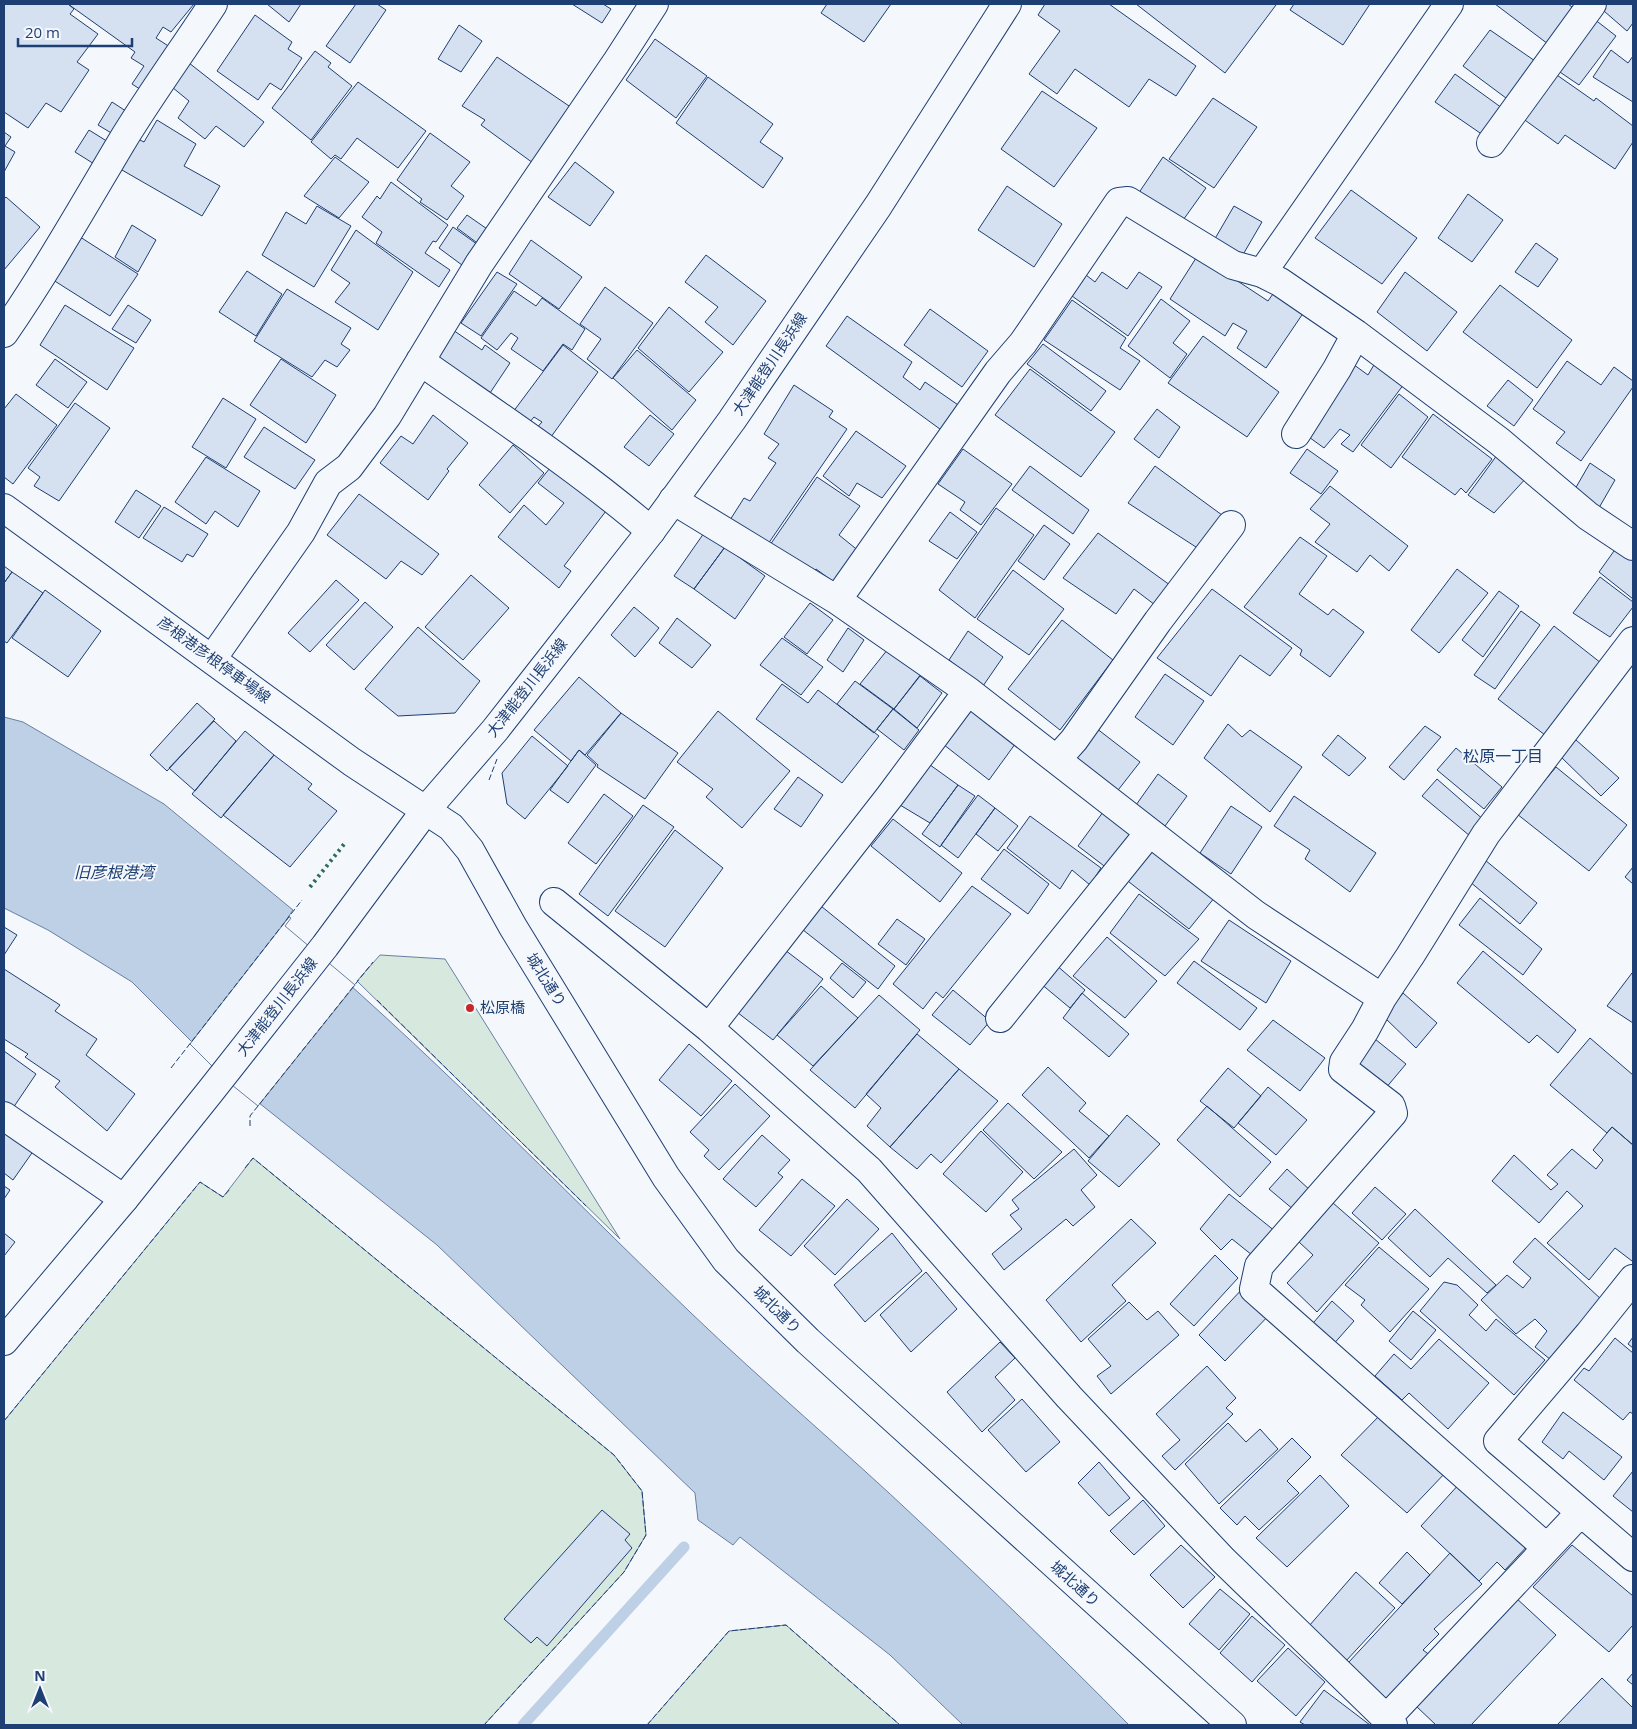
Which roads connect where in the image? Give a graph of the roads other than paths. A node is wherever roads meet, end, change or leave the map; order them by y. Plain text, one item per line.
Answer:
1 (213, 4) edge
2 (654, 4) edge
3 (1007, 4) edge
4 (1450, 4) edge
5 (1592, 4) edge
6 (1491, 143) dead end
7 (1262, 273) junction
8 (4, 333) edge
9 (1356, 334) junction
10 (420, 362) junction
11 (1296, 434) dead end
12 (674, 500) junction
13 (4, 508) edge
14 (1231, 525) dead end
15 (651, 531) junction
16 (1633, 546) edge
17 (837, 600) junction
18 (1633, 641) edge
19 (212, 658) junction
20 (968, 691) junction
21 (1057, 759) junction
22 (425, 810) junction
23 (1149, 833) junction
24 (554, 902) dead end
25 (1382, 998) junction
26 (1000, 1018) dead end
27 (710, 1028) junction
28 (4, 1116) edge
29 (124, 1199) junction
30 (1633, 1279) edge
31 (4, 1341) edge
32 (1580, 1513) junction
33 (1547, 1548) junction
34 (1633, 1557) edge
35 (1389, 1722) edge
36 (1232, 1725) edge

1 - 8 street
2 - 10 street
3 - 12 street, 大津能登川長浜線
4 - 7 street
5 - 6 street
7 - 9 street
7 - 17 street
9 - 11 street
9 - 16 street
10 - 15 street
10 - 19 street
12 - 15 street, 大津能登川長浜線
12 - 17 street
13 - 19 street, 彦根港彦根停車場線
14 - 21 street
15 - 22 street, 大津能登川長浜線
17 - 20 street
18 - 25 street
19 - 22 street, 彦根港彦根停車場線
20 - 21 street
20 - 27 street
21 - 23 street
22 - 29 street, 大津能登川長浜線
22 - 36 street, 城北通り
23 - 25 street
23 - 26 street
24 - 27 street
25 - 33 street
27 - 35 street
28 - 29 street
29 - 31 street, 大津能登川長浜線
30 - 32 street
32 - 33 street
32 - 34 street
33 - 35 street

